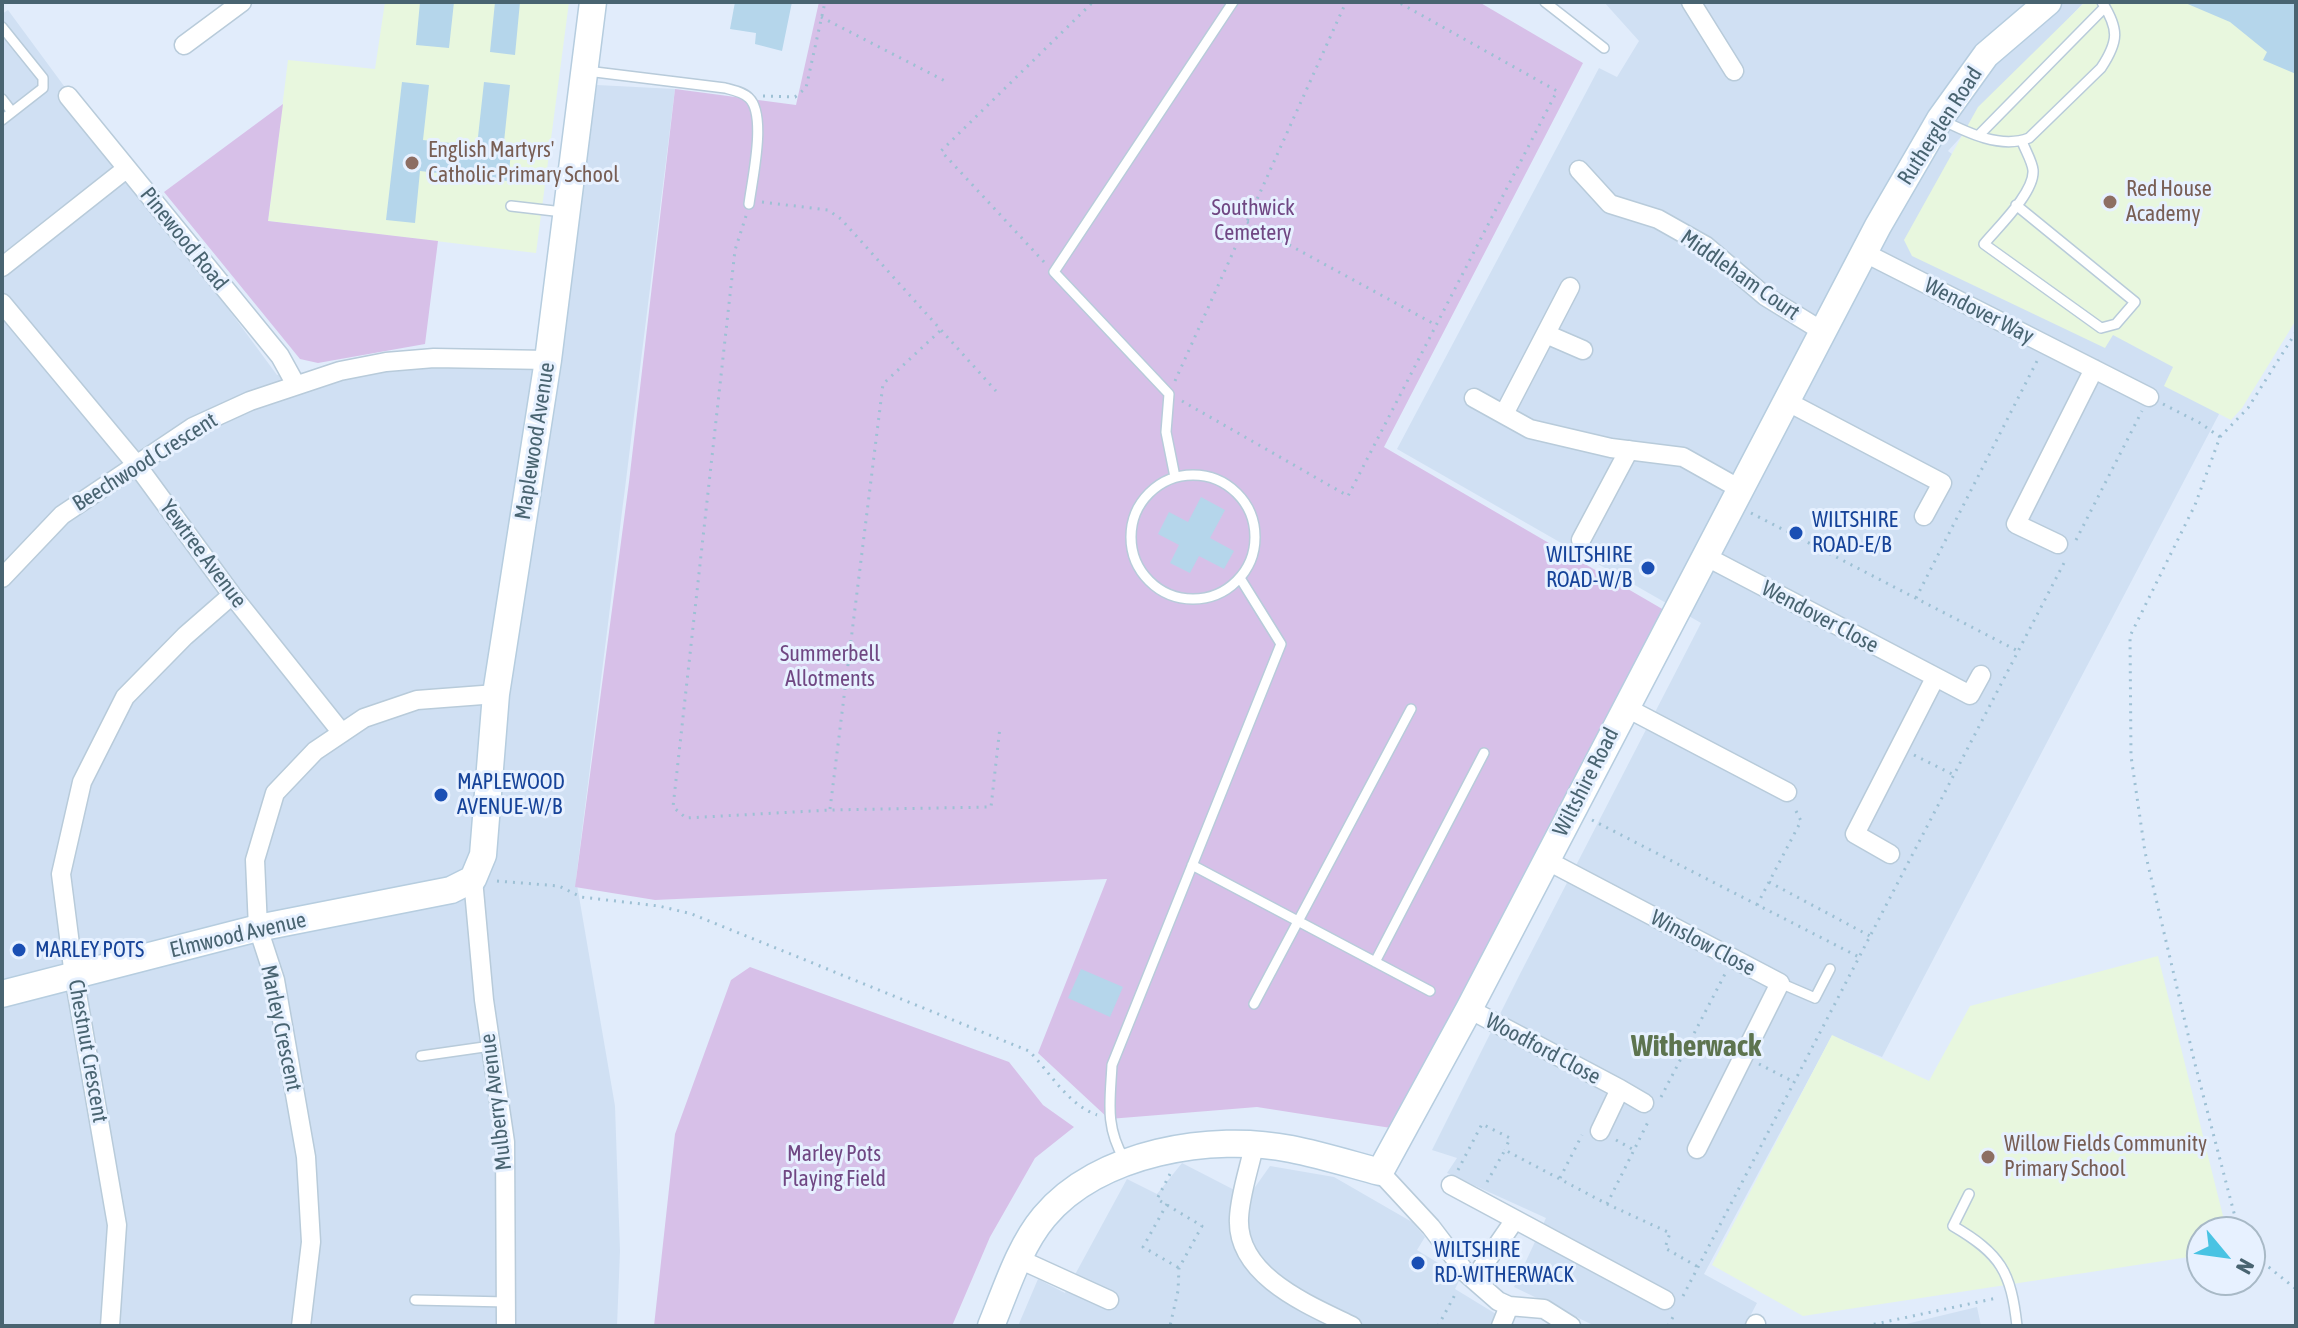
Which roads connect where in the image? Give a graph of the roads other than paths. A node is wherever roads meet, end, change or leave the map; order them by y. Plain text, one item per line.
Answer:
1 (242, 2) edge
2 (593, 2) edge
3 (1233, 2) edge
4 (1545, 2) edge
5 (1691, 2) edge
6 (2048, 2) edge
7 (2104, 4) edge
8 (2, 27) edge
9 (184, 45) dead end
10 (1604, 48) dead end
11 (584, 70) junction
12 (1734, 71) dead end
13 (68, 96) dead end
14 (2, 99) edge
15 (12, 112) junction
16 (1940, 119) junction
17 (2, 120) edge
18 (1979, 135) junction
19 (2022, 141) junction
20 (126, 169) junction
21 (1579, 170) dead end
22 (750, 202) road end
23 (2016, 205) junction
24 (511, 206) dead end
25 (566, 213) junction
26 (1878, 226) joint
27 (1865, 253) junction
28 (2, 267) edge
29 (1570, 287) dead end
30 (2, 303) edge
31 (1822, 331) junction
32 (1546, 334) junction
33 (1583, 350) dead end
34 (548, 360) junction
35 (2094, 369) junction
36 (296, 385) junction
37 (2149, 397) road end
38 (1474, 398) dead end
39 (1788, 402) junction
40 (1504, 414) junction
41 (1629, 450) junction
42 (136, 464) junction
43 (1175, 477) junction
44 (1736, 496) junction
45 (1924, 516) dead end
46 (1581, 540) dead end
47 (2058, 544) dead end
48 (9, 554) edge
49 (1705, 556) junction
50 (2, 578) edge
51 (1240, 578) junction
52 (232, 595) junction
53 (1981, 675) dead end
54 (1935, 678) junction
55 (496, 694) junction
56 (1625, 707) junction
57 (1411, 709) dead end
58 (342, 733) junction
59 (1484, 753) dead end
60 (1787, 792) road end
61 (1890, 854) dead end
62 (1546, 860) junction
63 (1192, 865) junction
64 (473, 879) junction
65 (1298, 921) junction
66 (258, 928) junction
67 (1375, 962) junction
68 (1830, 969) dead end
69 (74, 976) junction
70 (1780, 983) junction
71 (1430, 991) dead end
72 (2, 994) edge
73 (1254, 1004) dead end
74 (1469, 1009) junction
75 (491, 1046) junction
76 (421, 1056) dead end
77 (1620, 1089) junction
78 (1651, 1107) road end
79 (1600, 1131) dead end
80 (1254, 1146) junction
81 (1697, 1149) dead end
82 (1126, 1162) junction
83 (1380, 1172) junction
84 (1451, 1185) road end
85 (1969, 1194) dead end
86 (1514, 1221) junction
87 (1019, 1259) junction
88 (1470, 1276) junction
89 (415, 1300) dead end
90 (1109, 1300) dead end
91 (507, 1302) junction
92 (1509, 1306) junction
93 (1673, 1306) road end
94 (110, 1326) edge
95 (301, 1326) edge
96 (506, 1326) edge
97 (991, 1326) edge
98 (1352, 1326) edge
99 (1501, 1326) edge
100 (1571, 1326) edge
101 (2017, 1326) edge

1 - 9 street
2 - 11 street, Maplewood Avenue
3 - 43 lane
4 - 10 lane
5 - 12 street
6 - 16 street, Rutherglen Road
7 - 18 lane
7 - 19 lane
8 - 15 lane
11 - 22 lane
11 - 25 street, Maplewood Avenue
13 - 20 street, Pinewood Road
14 - 15 lane
15 - 17 lane
16 - 18 lane
16 - 26 street, Rutherglen Road
18 - 19 lane
19 - 23 lane
20 - 28 street
20 - 36 street, Pinewood Road
21 - 31 street, Middleham Court
23 - 23 lane
24 - 25 lane
25 - 34 street, Maplewood Avenue
26 - 27 street, Wiltshire Road
27 - 31 street, Wiltshire Road
27 - 35 street, Wendover Way
29 - 32 street
30 - 42 street, Yewtree Avenue
31 - 39 street, Wiltshire Road
32 - 33 street
32 - 40 street
34 - 36 street, Beechwood Crescent
34 - 55 street, Maplewood Avenue
35 - 37 street, Wendover Way
35 - 47 street
36 - 42 street, Beechwood Crescent
38 - 40 street
39 - 44 street, Wiltshire Road
39 - 45 street
40 - 41 street
41 - 44 street
41 - 46 street
42 - 48 street, Beechwood Crescent
42 - 52 street, Yewtree Avenue
43 - 51 lane
43 - 51 lane
44 - 49 street, Wiltshire Road
48 - 50 street, Beechwood Crescent
49 - 54 street, Wendover Close
49 - 56 street, Wiltshire Road
51 - 63 lane
52 - 58 street, Yewtree Avenue
52 - 69 street, Chestnut Crescent
53 - 54 street, Wendover Close
54 - 61 street
55 - 58 street, Marley Crescent
55 - 64 street, Maplewood Avenue
56 - 60 street
56 - 62 street, Wiltshire Road
57 - 65 lane
58 - 66 street, Marley Crescent
59 - 67 lane
62 - 70 street, Winslow Close
62 - 74 street, Wiltshire Road
63 - 65 lane
63 - 82 lane
64 - 66 street, Elmwood Avenue
64 - 75 street, Mulberry Avenue
65 - 67 lane
65 - 73 lane
66 - 69 street, Elmwood Avenue
66 - 95 street, Marley Crescent
67 - 71 lane
68 - 70 lane
69 - 72 street, Elmwood Avenue
69 - 94 street, Chestnut Crescent
70 - 81 street, Winslow Close
74 - 77 street, Woodford Close
74 - 83 street, Wiltshire Road
75 - 76 lane
75 - 91 street, Mulberry Avenue
77 - 78 street
77 - 79 street, Woodford Close
80 - 82 street
80 - 83 street
80 - 98 street
82 - 87 street
83 - 88 street
84 - 86 street
85 - 101 lane
86 - 88 street
86 - 93 street
87 - 90 street
87 - 97 street
88 - 92 street
89 - 91 lane
91 - 96 street, Mulberry Avenue
92 - 99 street
92 - 100 street

